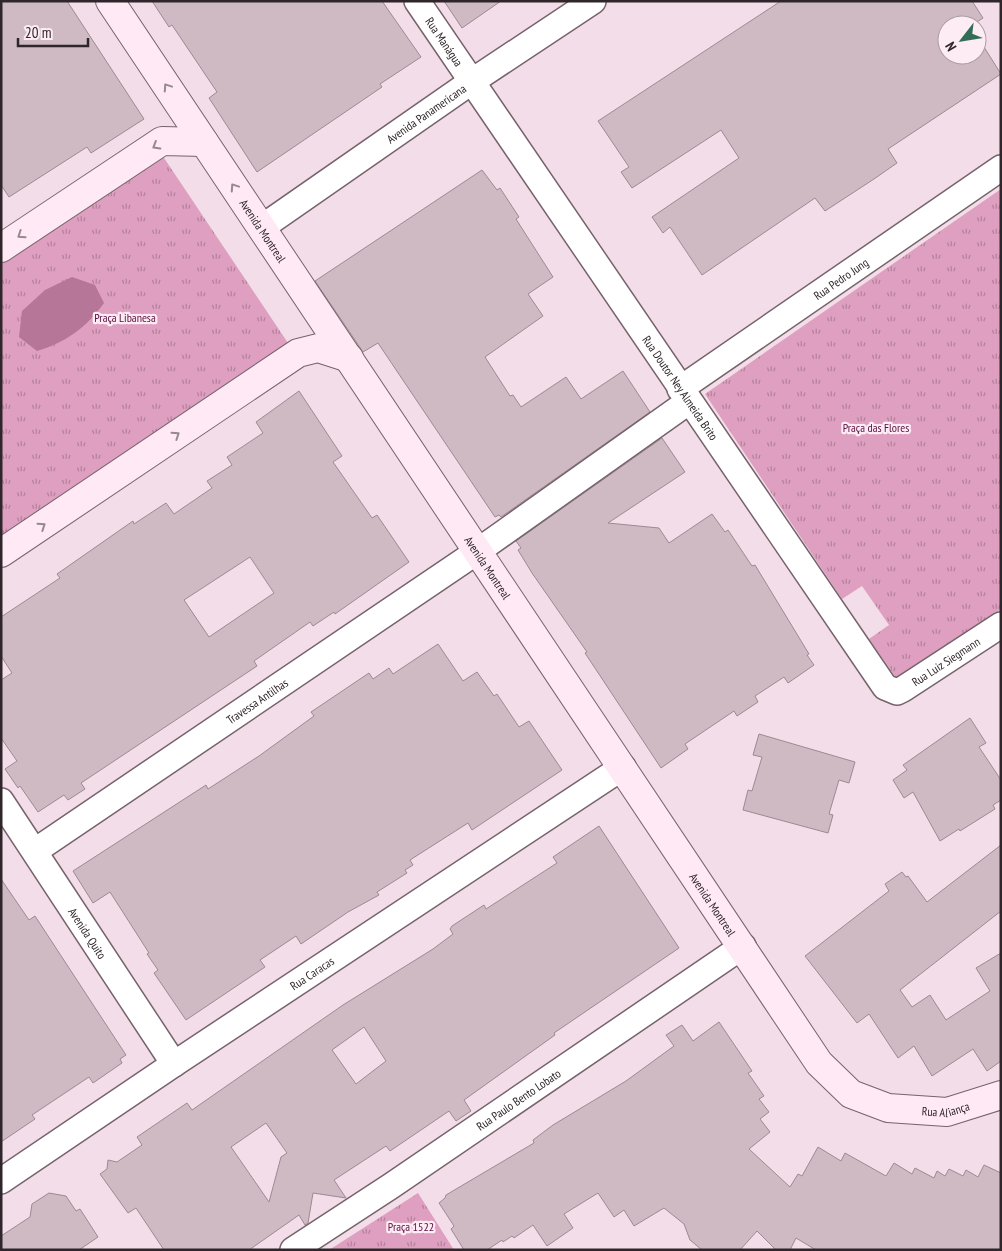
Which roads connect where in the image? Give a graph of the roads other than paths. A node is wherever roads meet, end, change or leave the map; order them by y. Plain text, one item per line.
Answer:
1 (110, 1) edge
2 (417, 1) edge
3 (593, 1) edge
4 (472, 82) junction
5 (204, 142) junction
6 (1001, 168) edge
7 (261, 228) junction
8 (1, 248) edge
9 (309, 300) junction
10 (298, 353) junction
11 (348, 358) junction
12 (684, 395) junction
13 (478, 552) junction
14 (1, 553) edge
15 (1001, 625) edge
16 (890, 691) joint
17 (623, 767) junction
18 (1, 801) edge
19 (34, 852) junction
20 (743, 946) junction
21 (174, 1064) junction
22 (1001, 1095) edge
23 (888, 1108) joint
24 (1, 1181) edge
25 (293, 1250) edge

5 -> 1 street, Avenida Montreal
2 - 4 street, Rua Manágua
3 - 4 street, Avenida Panamericana
4 - 7 street, Avenida Panamericana
4 - 12 street, Rua Doutor Ney Almeida Brito
7 -> 5 street, Avenida Montreal
5 -> 8 street
6 - 12 street, Rua Pedro Jung
7 - 9 street, Avenida Montreal
9 - 10 street
9 - 11 street, Avenida Montreal
10 - 11 street
14 -> 10 street
11 - 13 street, Avenida Montreal
12 - 13 street, Rua Pedro Jung
12 - 16 street, Rua Doutor Ney Almeida Brito
13 - 17 street, Avenida Montreal
13 - 19 street, Travessa Antilhas
15 - 16 street, Rua Luiz Siegmann
17 - 20 street, Avenida Montreal
17 - 21 street, Rua Caracas
18 - 19 street, Avenida Quito
19 - 21 street, Avenida Quito
20 - 23 street, Avenida Montreal
20 - 25 street, Rua Paulo Bento Lobato
21 - 24 street, Rua Caracas
22 - 23 street, Rua Aliança

